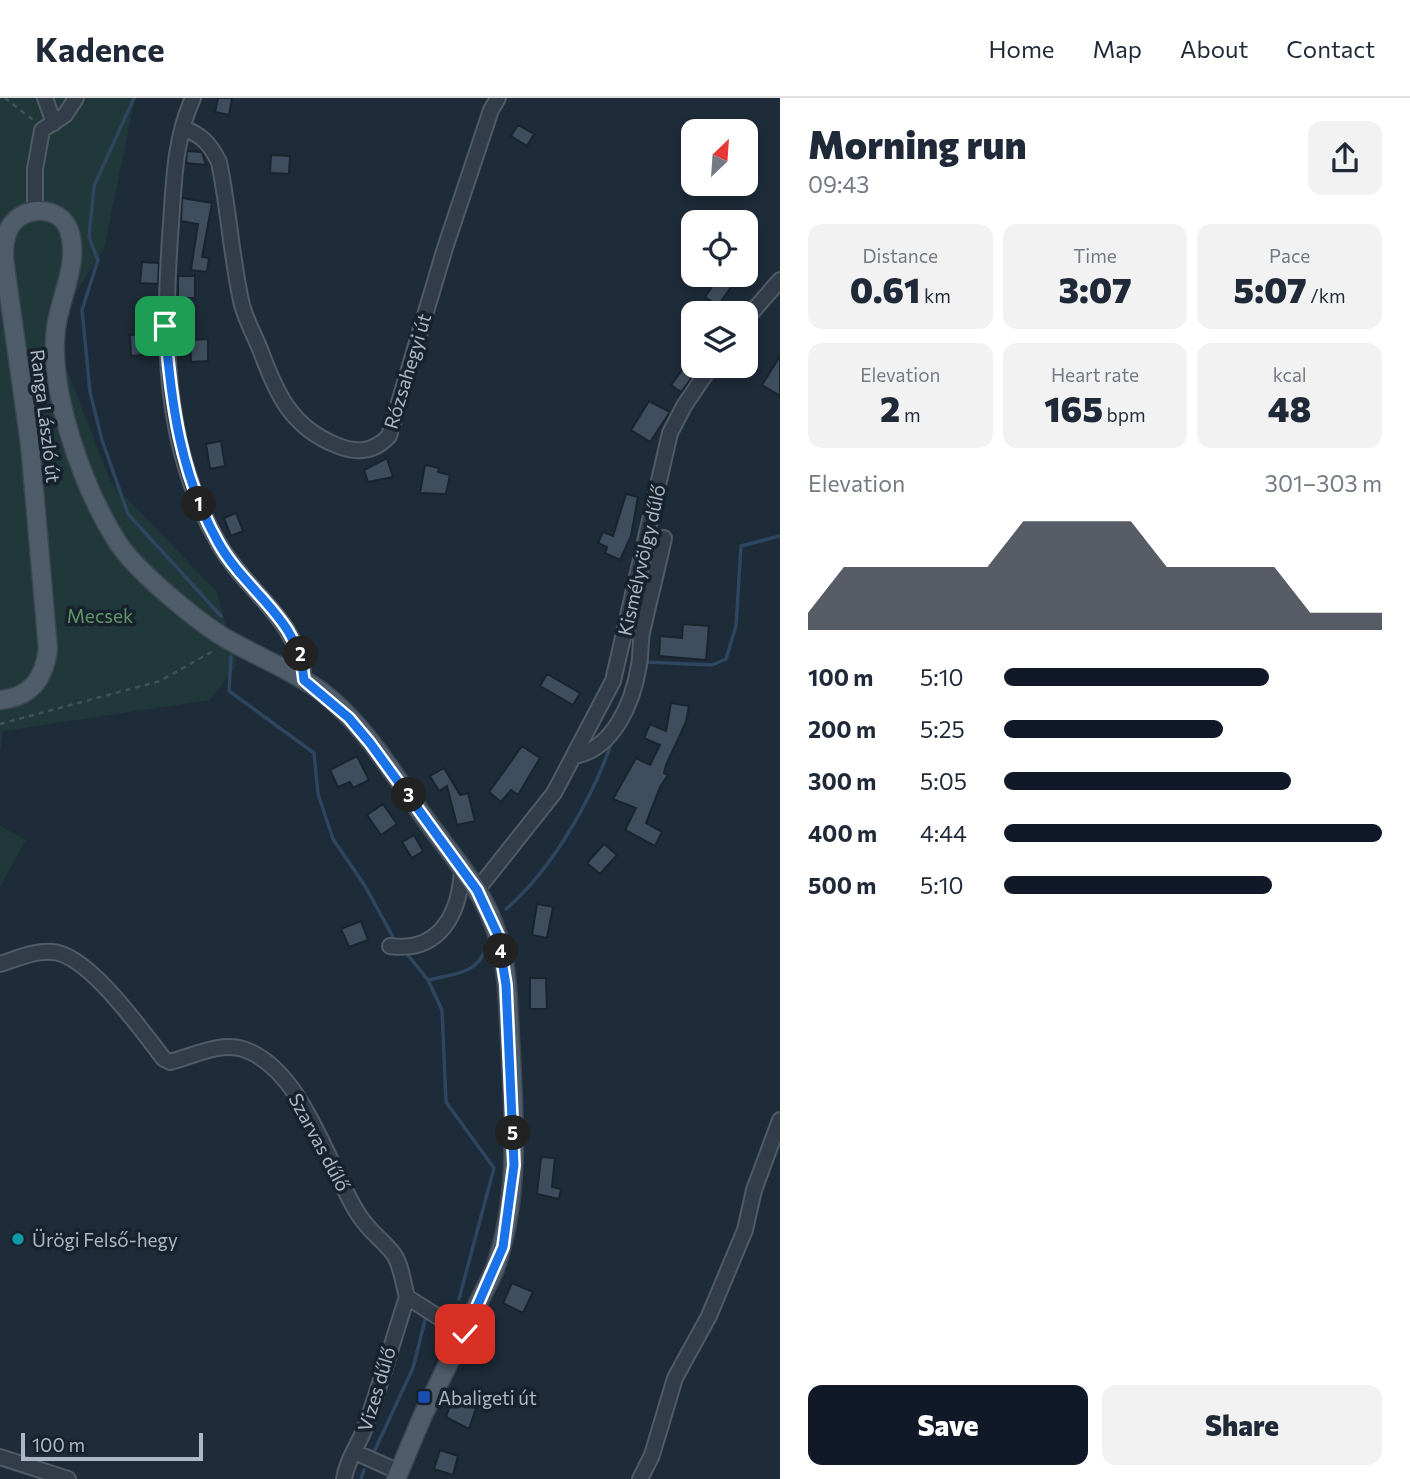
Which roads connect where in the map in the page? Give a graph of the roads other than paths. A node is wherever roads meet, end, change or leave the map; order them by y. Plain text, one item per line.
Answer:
1 (45, 98) edge
2 (76, 98) edge
3 (193, 98) edge
4 (498, 98) edge
5 (48, 127) junction
6 (183, 128) junction
7 (35, 210) junction
8 (780, 280) edge
9 (758, 305) edge
10 (703, 378) edge
11 (664, 538) dead end
12 (304, 680) junction
13 (0, 699) edge
14 (575, 757) junction
15 (462, 869) junction
16 (477, 890) junction
17 (390, 946) dead end
18 (0, 964) edge
19 (780, 1120) edge
20 (407, 1297) junction
21 (465, 1334) junction
22 (355, 1452) junction
23 (0, 1457) edge
24 (398, 1476) edge
25 (68, 1479) edge
26 (344, 1479) edge
27 (640, 1479) edge

1 - 5 street
2 - 5 street
3 - 6 street
4 - 6 street, Rózsahegyi út
5 - 7 street
6 - 12 street
7 - 12 main road
7 - 13 main road, Ranga László út
8 - 9 street
10 - 14 street, Kismélyvölgy dűlő
11 - 14 street, Kismélyvölgy dűlő
12 - 15 main road
14 - 16 street, Kismélyvölgy dűlő
15 - 16 main road
15 - 17 street
16 - 21 main road
18 - 20 street, Szarvas dűlő
19 - 27 street
20 - 21 street
20 - 22 street, Vizes dűlő
21 - 24 main road
22 - 24 street
22 - 26 street, Vizes dűlő
23 - 25 street

